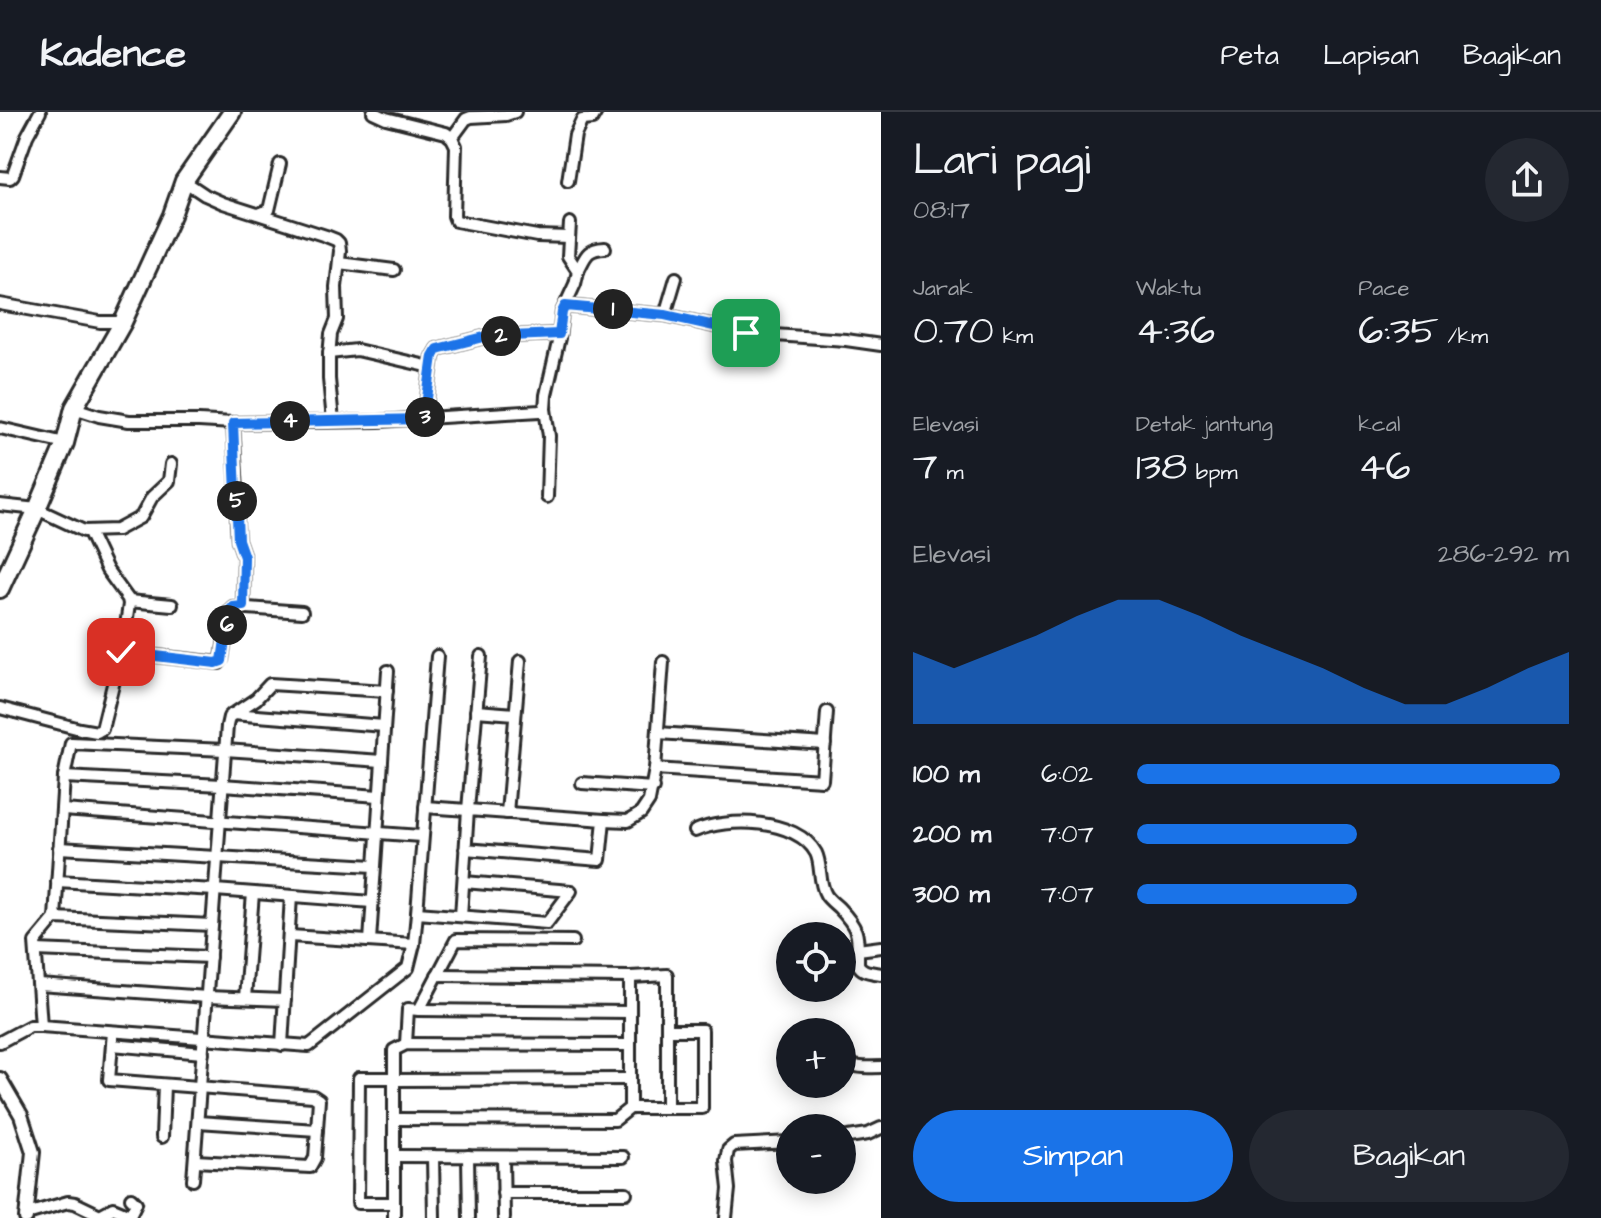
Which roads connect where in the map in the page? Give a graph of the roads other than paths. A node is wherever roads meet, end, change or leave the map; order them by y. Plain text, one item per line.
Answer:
1 (40, 112) edge
2 (232, 112) edge
3 (373, 112) edge
4 (515, 112) edge
5 (571, 112) edge
6 (596, 112) edge
7 (387, 115) edge
8 (582, 120) junction
9 (452, 138) junction
10 (280, 164) dead end
11 (0, 177) edge
12 (184, 181) junction
13 (568, 181) dead end
14 (259, 214) junction
15 (570, 223) dead end
16 (569, 237) junction
17 (605, 248) dead end
18 (339, 263) junction
19 (394, 270) dead end
20 (578, 271) junction
21 (676, 278) dead end
22 (0, 304) edge
23 (565, 306) junction
24 (665, 315) junction
25 (123, 322) junction
26 (559, 334) junction
27 (881, 345) edge
28 (329, 353) junction
29 (431, 367) junction
30 (74, 408) junction
31 (545, 409) junction
32 (424, 419) junction
33 (333, 421) junction
34 (233, 423) junction
35 (0, 428) edge
36 (65, 443) junction
37 (171, 464) dead end
38 (547, 497) dead end
39 (0, 505) edge
40 (37, 509) junction
41 (89, 532) junction
42 (0, 589) edge
43 (129, 601) junction
44 (172, 605) dead end
45 (243, 606) junction
46 (302, 612) dead end
47 (121, 652) junction
48 (437, 656) dead end
49 (481, 656) dead end
50 (520, 661) dead end
51 (663, 662) dead end
52 (388, 671) dead end
53 (387, 691) junction
54 (0, 708) edge
55 (476, 711) junction
56 (827, 712) dead end
57 (232, 714) junction
58 (515, 714) junction
59 (384, 726) junction
60 (658, 733) junction
61 (825, 744) junction
62 (225, 750) junction
63 (382, 761) junction
64 (655, 769) junction
65 (64, 777) junction
66 (582, 783) dead end
67 (222, 785) junction
68 (653, 788) junction
69 (379, 796) junction
70 (425, 807) junction
71 (63, 810) junction
72 (468, 810) junction
73 (507, 813) junction
74 (604, 820) junction
75 (220, 821) junction
76 (695, 831) dead end
77 (377, 832) junction
78 (421, 836) junction
79 (59, 848) junction
80 (465, 849) junction
81 (217, 856) junction
82 (374, 866) junction
83 (57, 881) junction
84 (464, 882) junction
85 (215, 890) junction
86 (253, 893) junction
87 (291, 896) junction
88 (372, 902) junction
89 (417, 913) junction
90 (461, 916) junction
91 (55, 918) junction
92 (212, 925) junction
93 (290, 936) junction
94 (370, 941) junction
95 (573, 941) dead end
96 (414, 944) junction
97 (881, 947) edge
98 (36, 950) junction
99 (858, 950) junction
100 (210, 957) junction
101 (881, 974) edge
102 (437, 975) junction
103 (630, 977) junction
104 (39, 985) junction
105 (207, 997) junction
106 (245, 998) junction
107 (285, 1000) junction
108 (419, 1010) junction
109 (630, 1012) junction
110 (41, 1026) junction
111 (667, 1030) junction
112 (113, 1032) junction
113 (204, 1039) junction
114 (0, 1042) edge
115 (406, 1044) junction
116 (112, 1045) junction
117 (282, 1045) junction
118 (630, 1045) junction
119 (203, 1053) junction
120 (856, 1066) edge
121 (881, 1067) edge
122 (0, 1079) edge
123 (394, 1079) junction
124 (630, 1079) junction
125 (164, 1085) junction
126 (200, 1088) junction
127 (630, 1108) junction
128 (667, 1108) junction
129 (395, 1119) junction
130 (198, 1122) junction
131 (881, 1128) edge
132 (317, 1130) junction
133 (856, 1136) edge
134 (162, 1137) dead end
135 (776, 1143) edge
136 (394, 1156) junction
137 (433, 1156) junction
138 (468, 1156) junction
139 (503, 1157) junction
140 (623, 1157) dead end
141 (195, 1161) junction
142 (193, 1180) dead end
143 (503, 1193) junction
144 (626, 1193) dead end
145 (131, 1198) dead end
146 (394, 1203) junction
147 (27, 1216) edge
148 (128, 1216) edge
149 (394, 1218) edge
150 (434, 1218) edge
151 (469, 1218) edge
152 (504, 1218) edge
153 (726, 1218) edge

1 - 11 street
2 - 12 main road
3 - 7 street
4 - 9 street
5 - 8 street
6 - 8 street
7 - 9 street
8 - 13 street
9 - 16 street
10 - 14 street
12 - 14 street
12 - 25 main road
14 - 18 street
15 - 16 street
16 - 20 street
17 - 20 street
18 - 19 street
18 - 28 street
20 - 23 street
21 - 24 street
22 - 25 street
23 - 24 street
23 - 26 street
24 - 27 street
25 - 30 main road
26 - 29 street
26 - 31 street
28 - 29 street
28 - 33 street
29 - 32 street
30 - 34 street
30 - 36 main road
31 - 32 street
31 - 38 street
32 - 33 street
33 - 34 street
34 - 45 street
35 - 36 street
36 - 40 main road
37 - 41 street
39 - 40 street
40 - 41 street
40 - 42 main road
41 - 43 street
43 - 44 street
43 - 47 street
45 - 46 street
45 - 47 street
47 - 54 street
48 - 70 street
49 - 55 street
50 - 58 street
51 - 60 street
52 - 53 street
53 - 57 street
53 - 59 street
55 - 58 street
55 - 72 street
56 - 61 street
57 - 59 street
57 - 62 street
58 - 73 street
59 - 63 street
60 - 61 street
60 - 64 street
61 - 64 street
62 - 63 street
62 - 65 street
62 - 67 street
63 - 69 street
64 - 68 street
65 - 67 street
65 - 71 street
66 - 68 street
67 - 69 street
67 - 75 street
68 - 74 street
69 - 77 street
70 - 72 street
70 - 78 street
71 - 75 street
71 - 79 street
72 - 73 street
72 - 80 street
73 - 74 street
74 - 80 street
75 - 77 street
75 - 81 street
76 - 99 street
77 - 78 street
77 - 82 street
78 - 89 street
79 - 81 street
79 - 83 street
80 - 84 street
81 - 82 street
81 - 85 street
82 - 88 street
83 - 85 street
83 - 91 street
84 - 90 street
84 - 90 street
85 - 86 street
85 - 92 street
86 - 87 street
86 - 106 street
87 - 88 street
87 - 93 street
88 - 94 street
89 - 90 street
89 - 96 street
91 - 92 street
91 - 98 street
92 - 100 street
93 - 94 street
93 - 107 street
94 - 96 street
95 - 102 street
96 - 117 street
97 - 99 street
98 - 100 street
98 - 104 street
99 - 101 street
100 - 105 street
102 - 103 street
102 - 108 street
103 - 109 street
103 - 111 street
104 - 105 street
104 - 110 street
105 - 106 street
105 - 113 street
106 - 107 street
107 - 117 street
108 - 109 street
108 - 115 street
109 - 118 street
110 - 112 street
110 - 114 street
111 - 128 street
111 - 128 street
112 - 113 street
112 - 116 street
113 - 117 street
113 - 119 street
115 - 118 street
115 - 123 street
116 - 119 street
116 - 125 street
118 - 124 street
119 - 126 street
120 - 121 street
122 - 147 street
123 - 124 street
123 - 129 street
123 - 146 street
124 - 127 street
125 - 126 street
125 - 134 street
126 - 130 street
126 - 132 street
127 - 128 street
127 - 129 street
129 - 136 street
130 - 132 street
130 - 141 street
131 - 133 street
132 - 141 street
135 - 153 street
136 - 137 street
136 - 146 street
137 - 138 street
137 - 150 street
138 - 139 street
138 - 151 street
139 - 140 street
139 - 143 street
141 - 142 street
143 - 144 street
143 - 152 street
145 - 148 street
146 - 149 street
147 - 148 street

